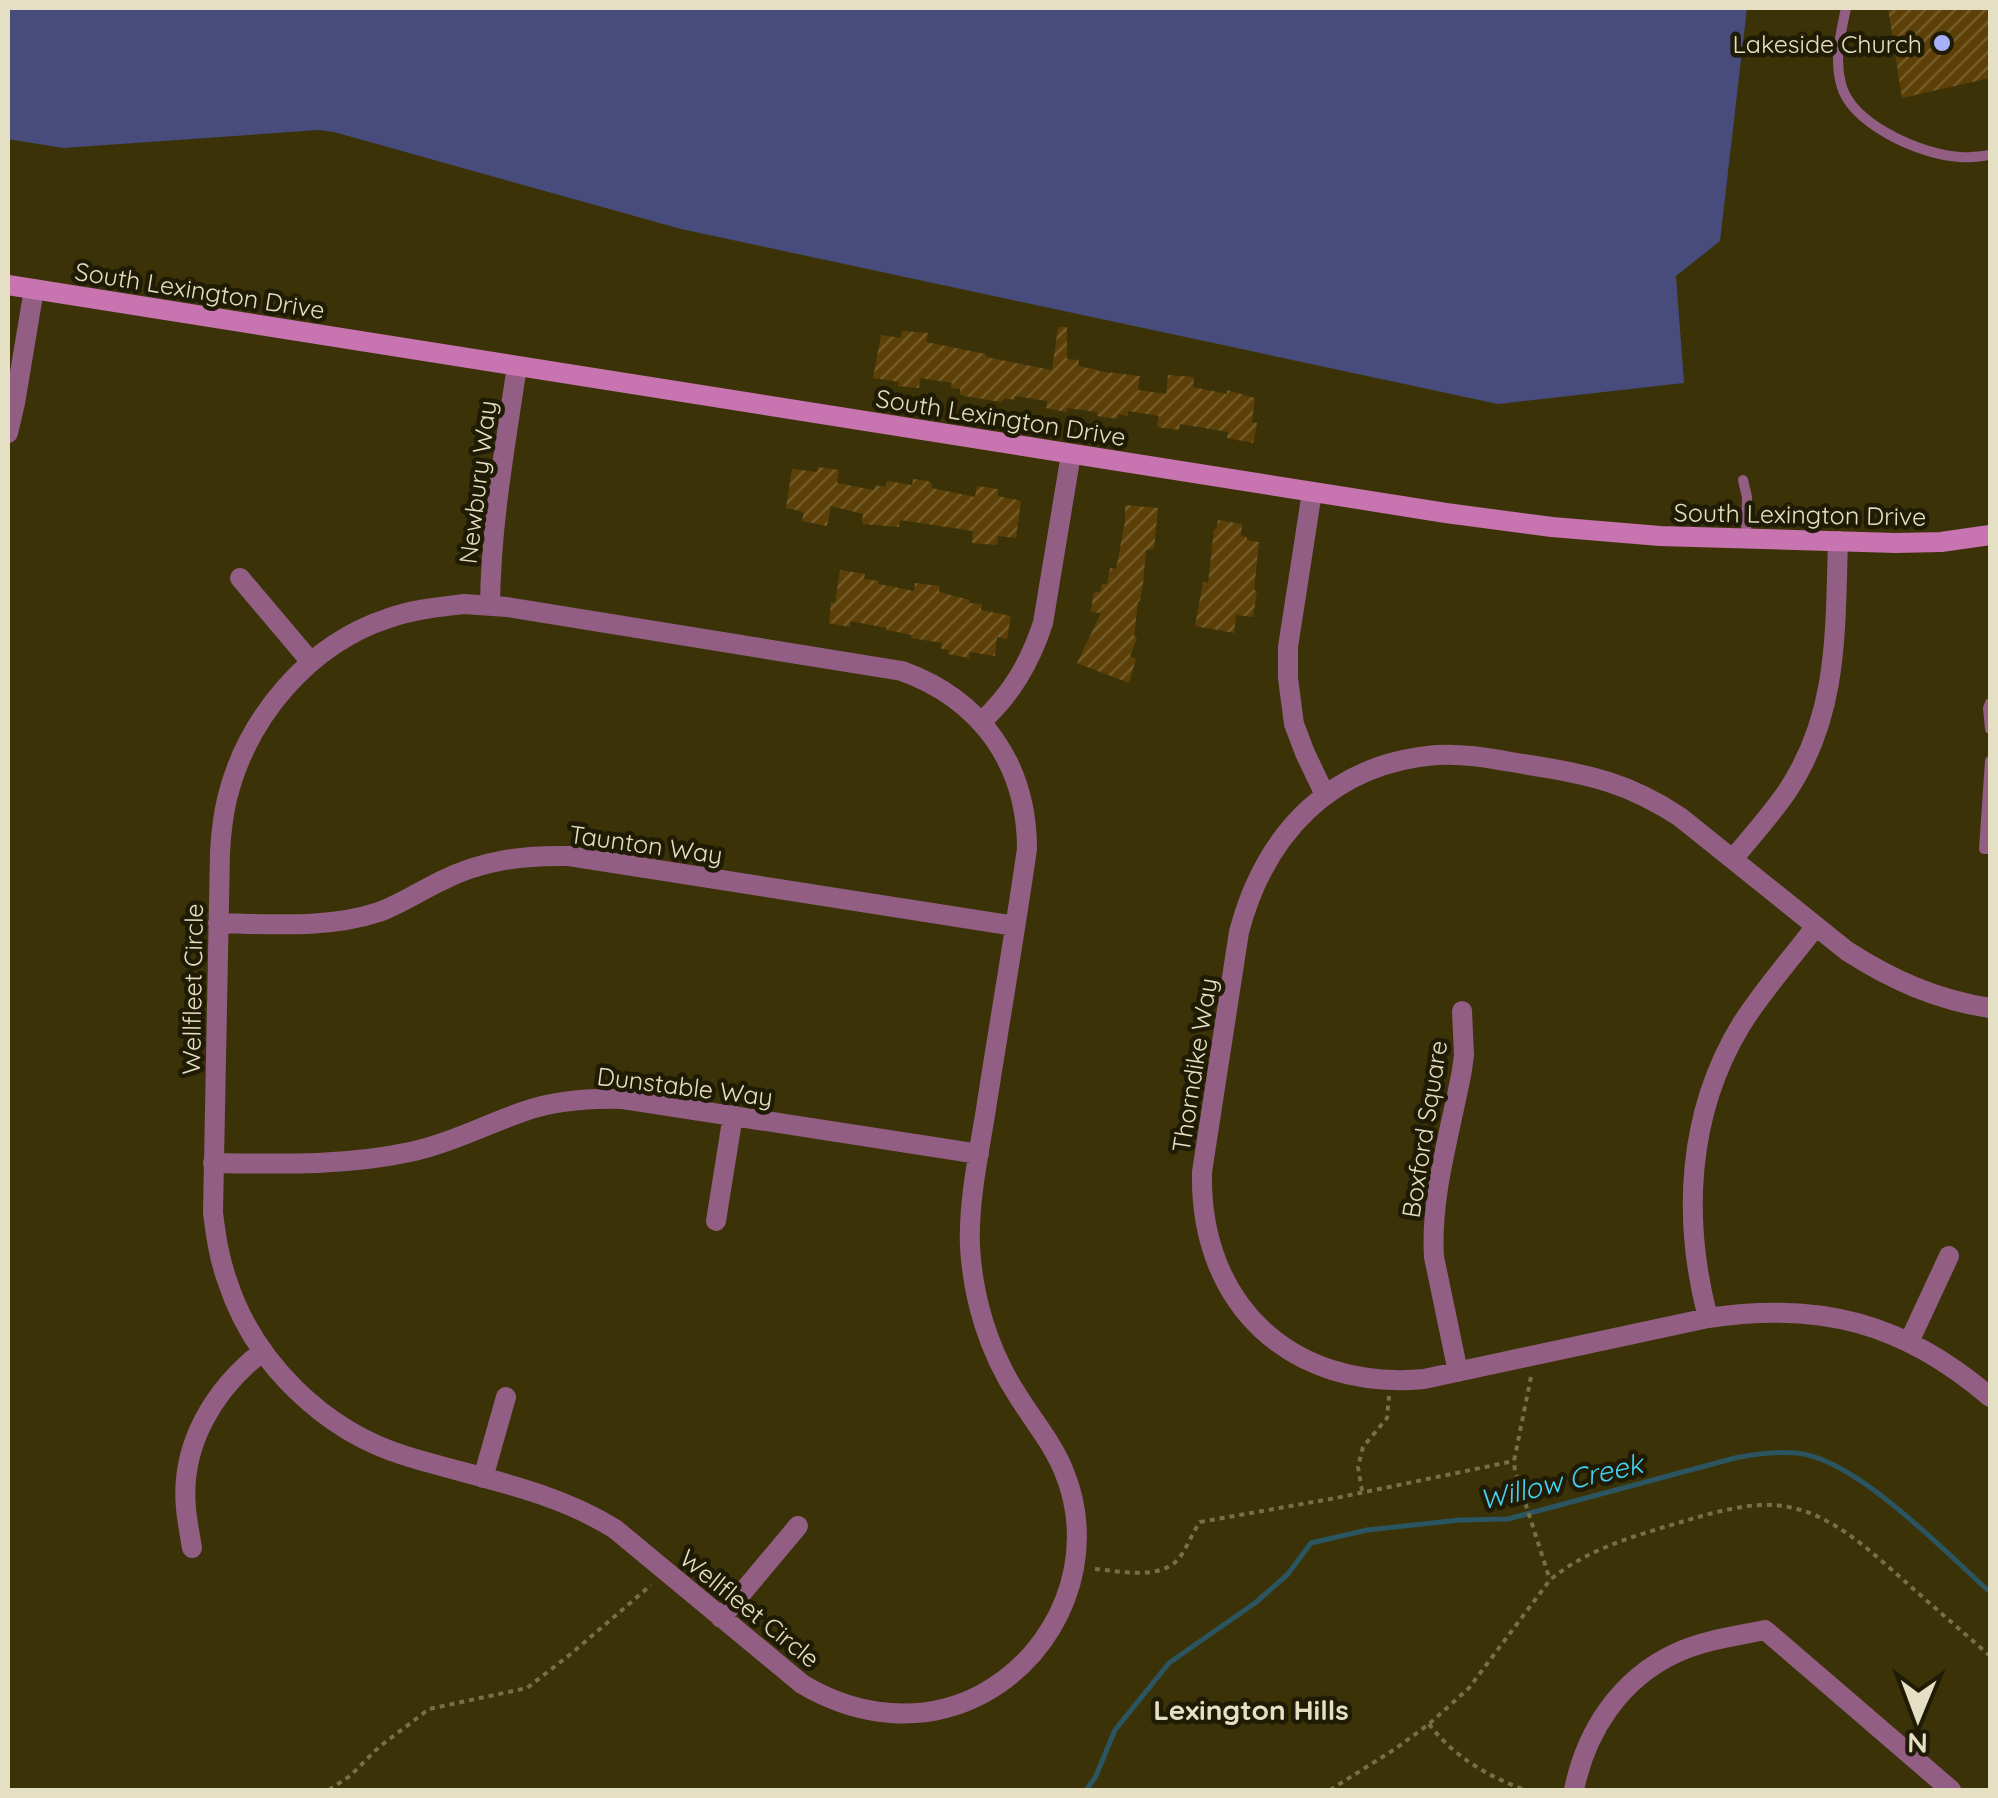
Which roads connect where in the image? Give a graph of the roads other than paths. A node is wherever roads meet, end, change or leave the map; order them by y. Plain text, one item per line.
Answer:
1 (1846, 8) edge
2 (1990, 154) edge
3 (8, 285) edge
4 (34, 289) junction
5 (517, 366) junction
6 (8, 434) edge
7 (1071, 454) junction
8 (1743, 480) dead end
9 (1312, 492) junction
10 (1990, 535) edge
11 (1746, 538) junction
12 (1838, 541) junction
13 (240, 578) dead end
14 (490, 605) junction
15 (311, 662) junction
16 (1990, 702) edge
17 (981, 722) junction
18 (1990, 729) edge
19 (1990, 761) edge
20 (1326, 795) junction
21 (1990, 849) edge
22 (1733, 859) junction
23 (218, 923) junction
24 (1016, 926) junction
25 (1816, 926) junction
26 (1990, 1008) edge
27 (1462, 1011) dead end
28 (733, 1115) junction
29 (979, 1154) junction
30 (213, 1163) junction
31 (716, 1221) dead end
32 (1949, 1256) dead end
33 (1708, 1318) junction
34 (1910, 1342) junction
35 (263, 1352) junction
36 (1458, 1372) junction
37 (506, 1396) dead end
38 (1990, 1397) edge
39 (483, 1478) junction
40 (798, 1526) dead end
41 (192, 1548) dead end
42 (721, 1618) junction
43 (1574, 1790) edge
44 (1951, 1790) edge

1 - 2 lane
3 - 4 street, South Lexington Drive
4 - 5 street, South Lexington Drive
4 - 6 street
5 - 7 street, South Lexington Drive
5 - 14 street, Newbury Way
7 - 9 street, South Lexington Drive
7 - 17 street
8 - 11 lane
9 - 11 street, South Lexington Drive
9 - 20 street
10 - 12 street, South Lexington Drive
11 - 12 street, South Lexington Drive
12 - 22 street
13 - 15 street
14 - 15 street, Wellfleet Circle
14 - 17 street, Wellfleet Circle
15 - 23 street, Wellfleet Circle
16 - 18 lane
17 - 24 street, Wellfleet Circle
19 - 21 lane
20 - 22 street, Thorndike Way
20 - 36 street, Thorndike Way
22 - 25 street, Thorndike Way
23 - 24 street, Taunton Way
23 - 30 street, Wellfleet Circle
24 - 29 street, Wellfleet Circle
25 - 26 street, Thorndike Way
25 - 33 street
27 - 36 street, Boxford Square
28 - 29 street, Dunstable Way
28 - 30 street, Dunstable Way
28 - 31 street
29 - 42 street, Wellfleet Circle
30 - 35 street, Wellfleet Circle
32 - 34 street
33 - 34 street, Thorndike Way
33 - 36 street, Thorndike Way
34 - 38 street, Thorndike Way
35 - 39 street, Wellfleet Circle
35 - 41 street
37 - 39 street
39 - 42 street, Wellfleet Circle
40 - 42 street
43 - 44 street

